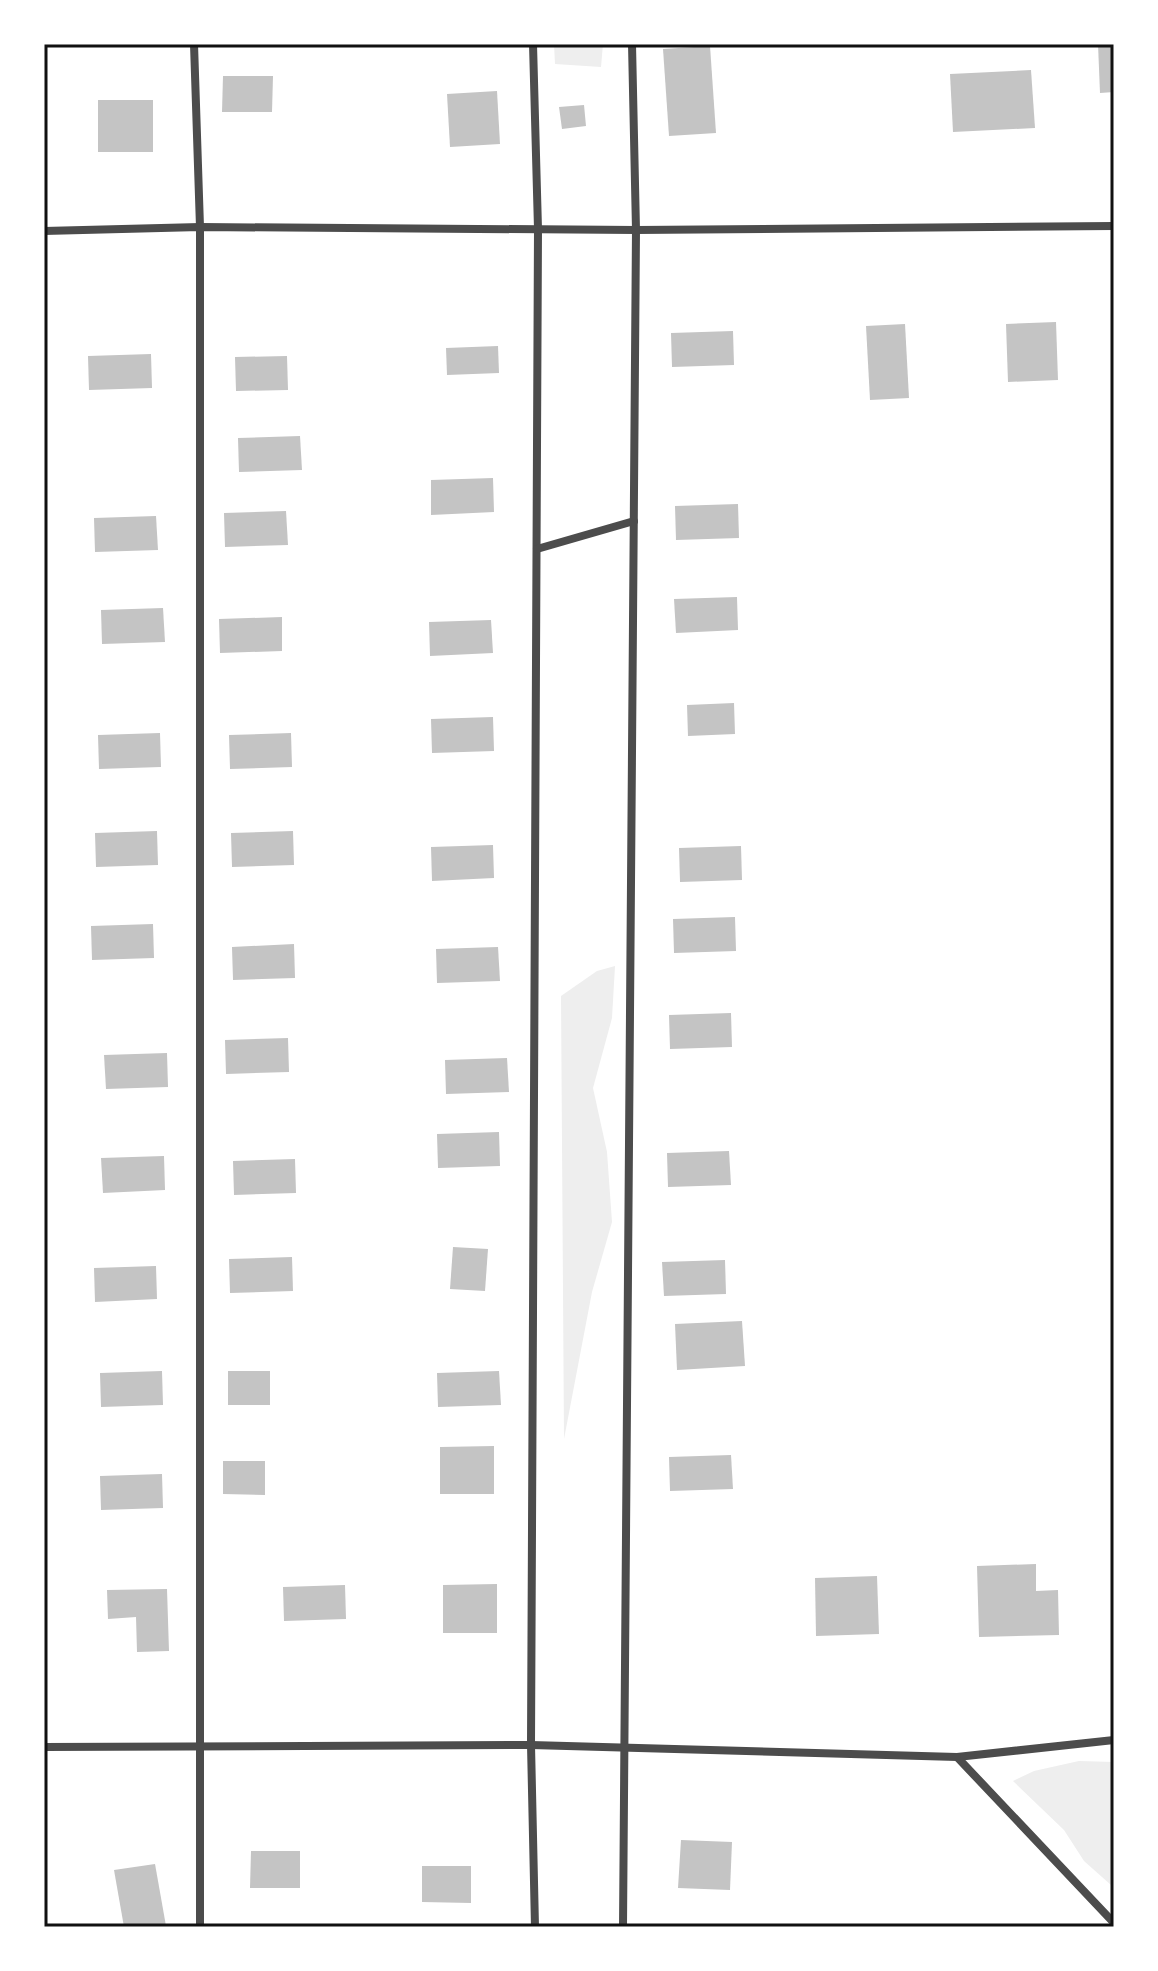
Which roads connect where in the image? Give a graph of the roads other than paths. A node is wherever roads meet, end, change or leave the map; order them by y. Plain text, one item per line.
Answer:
1 (194, 44) edge
2 (533, 44) edge
3 (632, 44) edge
4 (1114, 226) edge
5 (200, 227) junction
6 (538, 229) junction
7 (636, 230) junction
8 (44, 231) edge
9 (634, 521) junction
10 (537, 549) junction
11 (1114, 1740) edge
12 (200, 1745) junction
13 (531, 1745) junction
14 (44, 1747) edge
15 (623, 1748) junction
16 (957, 1757) junction
17 (1114, 1923) edge
18 (200, 1927) edge
19 (535, 1927) edge
20 (623, 1927) edge

1 - 5 street
2 - 6 street
3 - 7 street
4 - 7 street
5 - 6 street
5 - 8 street
5 - 12 street
6 - 7 street
6 - 10 street
7 - 9 street
9 - 10 street
9 - 15 street
10 - 13 street
11 - 16 street
12 - 13 street
12 - 14 street
12 - 18 street
13 - 15 street
13 - 19 street
15 - 16 street
15 - 20 street
16 - 17 street

